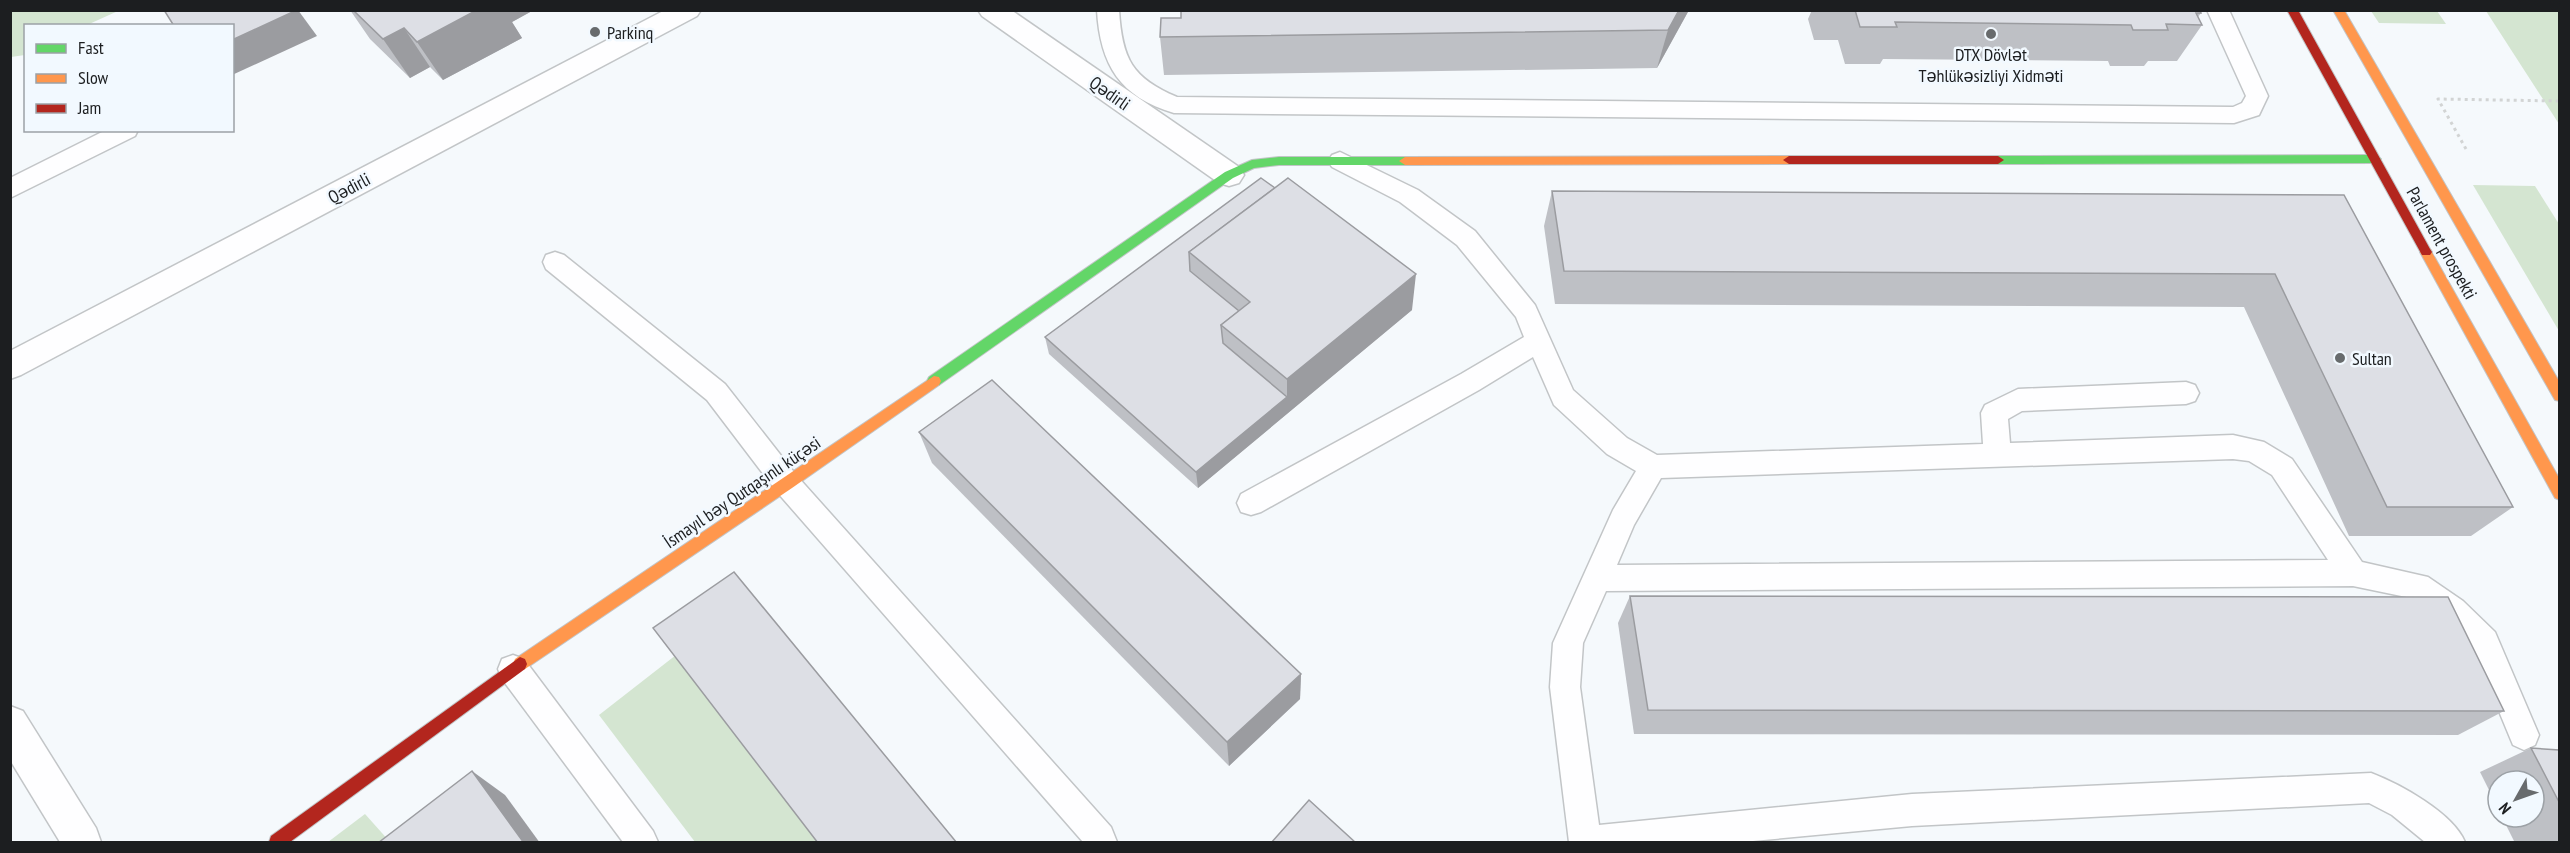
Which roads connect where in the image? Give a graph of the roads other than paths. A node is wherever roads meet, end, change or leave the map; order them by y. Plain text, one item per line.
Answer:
1 (688, 10) edge
2 (991, 10) edge
3 (1108, 10) edge
4 (2218, 10) edge
5 (2292, 10) edge
6 (2338, 10) edge
7 (123, 132) edge
8 (2375, 159) junction
9 (1340, 161) junction
10 (1229, 175) junction
11 (10, 189) edge
12 (555, 262) dead end
13 (1538, 341) junction
14 (10, 366) edge
15 (2186, 393) dead end
16 (2559, 396) edge
17 (1997, 454) junction
18 (1653, 467) junction
19 (787, 484) junction
20 (2559, 494) edge
21 (1251, 503) dead end
22 (2353, 573) junction
23 (1598, 578) junction
24 (513, 669) junction
25 (10, 724) edge
26 (2524, 735) dead end
27 (1585, 842) edge
28 (82, 843) edge
29 (277, 843) edge
30 (642, 843) edge
31 (1101, 843) edge
32 (2449, 843) edge

1 - 14 street, Qədirli
2 - 10 street, Qədirli
3 - 4 lane
5 - 8 street, Parlament prospekti
6 - 16 street, Parlament prospekti
7 - 11 lane
8 - 9 street, İsmayıl bəy Qutqaşınlı küçəsi
8 - 20 street, Parlament prospekti
9 - 10 street, İsmayıl bəy Qutqaşınlı küçəsi
9 - 13 lane
10 - 19 street, İsmayıl bəy Qutqaşınlı küçəsi
12 - 19 lane
13 - 18 lane
13 - 21 lane
15 - 17 lane
17 - 18 lane
17 - 22 lane
18 - 23 lane
19 - 24 street, İsmayıl bəy Qutqaşınlı küçəsi
19 - 31 lane
22 - 23 lane
22 - 26 lane
23 - 27 lane
24 - 29 street, İsmayıl bəy Qutqaşınlı küçəsi
24 - 30 lane
25 - 28 street
27 - 32 lane

